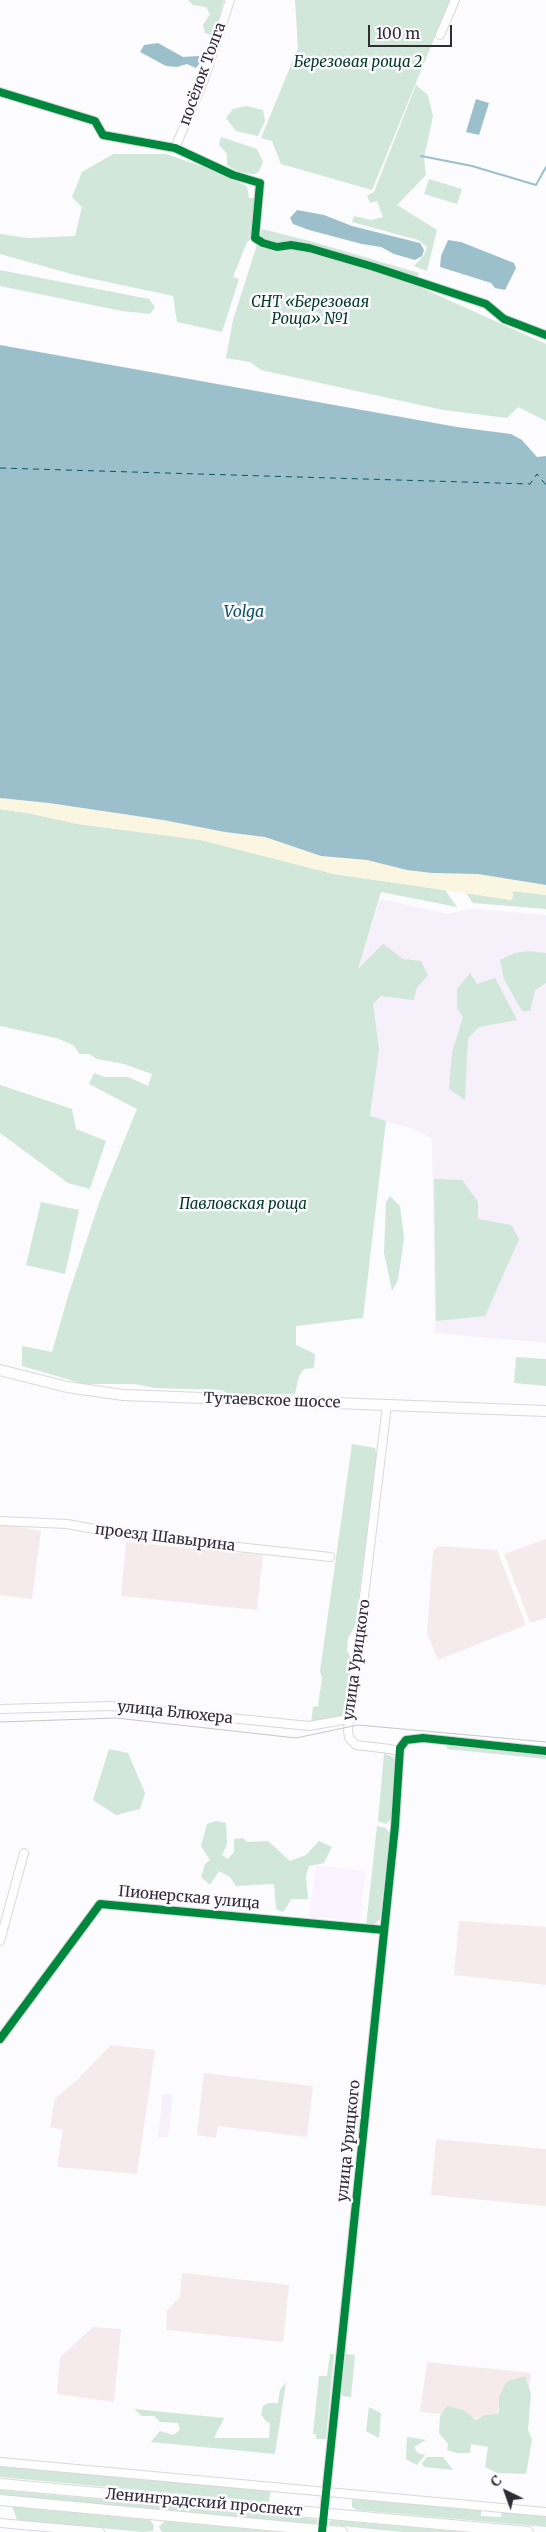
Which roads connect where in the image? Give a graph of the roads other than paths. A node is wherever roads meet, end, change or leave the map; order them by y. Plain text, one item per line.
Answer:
1 (230, 0) edge
2 (455, 0) edge
3 (440, 35) dead end
4 (0, 92) edge
5 (175, 148) junction
6 (546, 335) edge
7 (0, 1370) edge
8 (387, 1405) junction
9 (546, 1411) edge
10 (0, 1521) edge
11 (330, 1557) dead end
12 (0, 1708) edge
13 (349, 1718) junction
14 (546, 1751) edge
15 (400, 1752) junction
16 (24, 1853) dead end
17 (384, 1930) junction
18 (0, 1942) edge
19 (0, 2039) edge
20 (0, 2462) edge
21 (0, 2484) edge
22 (326, 2492) junction
23 (0, 2500) edge
24 (546, 2512) edge
25 (324, 2514) junction
26 (0, 2523) edge
27 (322, 2531) edge
28 (100, 2532) edge
29 (342, 2532) edge
30 (528, 2532) edge

1 - 5 street, посёлок Толга
2 - 3 street
4 - 5 street
5 - 6 street
7 - 8 main road, Тутаевское шоссе
8 - 9 main road, Тутаевское шоссе
8 - 13 street, улица Урицкого
10 - 11 street, проезд Шавырина
12 - 13 street, улица Блюхера
13 - 15 street, улица Урицкого
14 - 15 street
15 - 17 street, улица Урицкого
16 - 18 street
17 - 19 street, Пионерская улица
17 - 22 street, улица Урицкого
20 - 22 street
21 - 25 main road, Ленинградский проспект
22 - 24 street
22 - 25 street, улица Урицкого
23 - 27 main road, Ленинградский проспект
25 - 27 street, улица Урицкого
25 - 30 main road, Ленинградский проспект
26 - 28 street
27 - 29 main road, Ленинградский проспект

